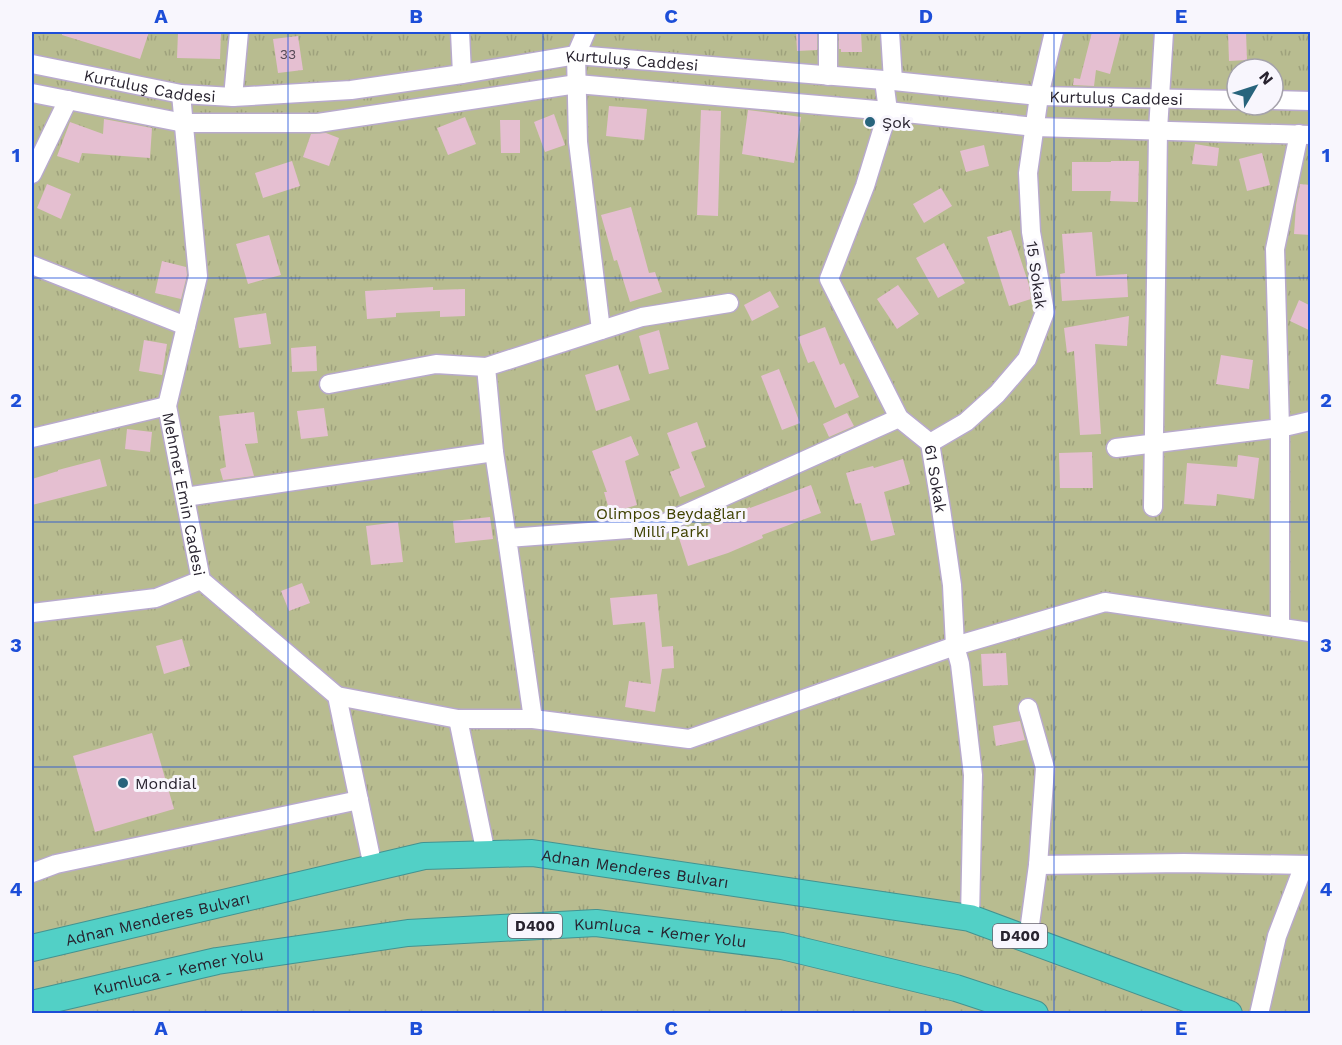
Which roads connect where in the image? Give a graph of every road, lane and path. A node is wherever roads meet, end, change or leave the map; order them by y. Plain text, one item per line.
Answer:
1 (239, 32) edge
2 (460, 32) edge
3 (586, 32) edge
4 (828, 32) edge
5 (890, 32) edge
6 (1054, 32) edge
7 (1164, 32) edge
8 (576, 55) junction
9 (32, 64) edge
10 (462, 74) junction
11 (828, 76) junction
12 (889, 81) junction
13 (577, 84) junction
14 (32, 93) edge
15 (181, 94) junction
16 (1039, 96) junction
17 (233, 97) junction
18 (1160, 98) junction
19 (68, 100) junction
20 (1225, 100) edge
21 (1285, 100) edge
22 (1311, 101) edge
23 (888, 111) junction
24 (184, 123) junction
25 (1035, 127) junction
26 (1158, 130) junction
27 (1305, 134) edge
28 (32, 174) edge
29 (32, 265) edge
30 (729, 303) dead end
31 (186, 326) junction
32 (601, 330) junction
33 (486, 366) junction
34 (329, 384) dead end
35 (167, 406) junction
36 (899, 418) junction
37 (1311, 421) edge
38 (1280, 428) junction
39 (32, 438) edge
40 (930, 443) junction
41 (1154, 443) junction
42 (1116, 448) dead end
43 (494, 452) junction
44 (185, 497) junction
45 (1153, 507) dead end
46 (507, 538) junction
47 (201, 580) junction
48 (32, 613) edge
49 (1280, 627) junction
50 (1311, 632) edge
51 (955, 646) junction
52 (337, 696) junction
53 (1028, 708) dead end
54 (458, 719) junction
55 (533, 719) junction
56 (359, 800) junction
57 (486, 854) junction
58 (1307, 865) edge
59 (1038, 866) junction
60 (373, 867) junction
61 (32, 873) edge
62 (970, 918) junction
63 (1028, 939) junction
64 (32, 948) edge
65 (32, 1004) edge
66 (1035, 1014) edge
67 (1229, 1014) edge
68 (1259, 1014) edge

1 - 17 street
2 - 10 street
3 - 8 street
4 - 11 street
5 - 12 street, 61 Sokak
6 - 16 street, 15 Sokak
7 - 18 street
8 - 10 street, Kurtuluş Caddesi
8 - 11 street, Kurtuluş Caddesi
8 - 13 street
9 - 15 street, Kurtuluş Caddesi
10 - 17 street, Kurtuluş Caddesi
11 - 12 street, Kurtuluş Caddesi
12 - 16 street, Kurtuluş Caddesi
12 - 23 street, 61 Sokak
13 - 23 street, Kurtuluş Caddesi
13 - 24 street, Kurtuluş Caddesi
13 - 32 street
14 - 19 street, Kurtuluş Caddesi
15 - 17 street, Kurtuluş Caddesi
15 - 24 street, Mehmet Emin Cadesi
16 - 18 street, Kurtuluş Caddesi
16 - 25 street, 15 Sokak
18 - 20 street, Kurtuluş Caddesi
18 - 26 street
19 - 24 street, Kurtuluş Caddesi
19 - 28 street
21 - 22 street
23 - 25 street, Kurtuluş Caddesi
23 - 36 street, 61 Sokak
24 - 31 street, Mehmet Emin Cadesi
25 - 26 street, Kurtuluş Caddesi
25 - 40 street, 15 Sokak
26 - 27 street, Kurtuluş Caddesi
26 - 41 street
27 - 38 street
29 - 31 street
30 - 32 street
31 - 35 street, Mehmet Emin Cadesi
32 - 33 street
33 - 34 street
33 - 43 street
35 - 39 street
35 - 44 street, Mehmet Emin Cadesi
36 - 40 street, 61 Sokak
36 - 46 street
37 - 38 street
38 - 41 street
38 - 49 street
40 - 51 street, 61 Sokak
41 - 42 street
41 - 45 street
43 - 44 street
43 - 46 street
44 - 47 street, Mehmet Emin Cadesi
46 - 55 street
47 - 48 street
47 - 52 street, Mehmet Emin Cadesi
49 - 50 street
49 - 51 street
51 - 55 street
51 - 62 street, 61 Sokak
52 - 54 street
52 - 56 street
53 - 59 street
54 - 55 street
54 - 57 street
56 - 60 street
56 - 61 street
57 - 60 highway, Adnan Menderes Bulvarı / D400
57 - 62 highway, Adnan Menderes Bulvarı / D400
58 - 59 street
58 - 68 street
59 - 63 street
60 - 64 highway, Adnan Menderes Bulvarı / D400
62 - 63 highway, Adnan Menderes Bulvarı / D400
63 - 67 highway, Adnan Menderes Bulvarı / D400
65 - 66 highway, Kumluca - Kemer Yolu / D400

